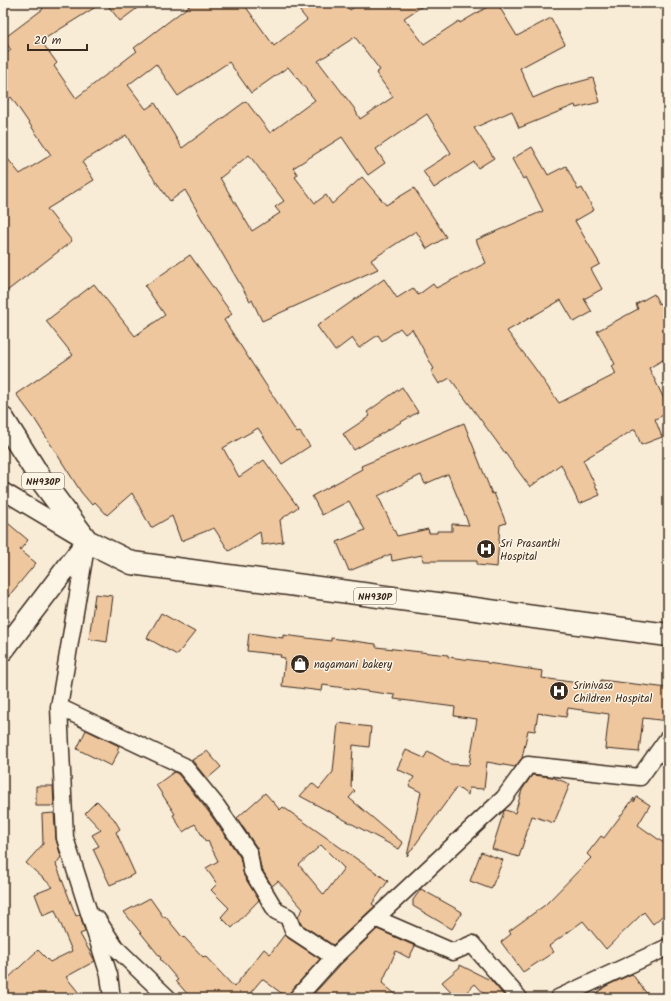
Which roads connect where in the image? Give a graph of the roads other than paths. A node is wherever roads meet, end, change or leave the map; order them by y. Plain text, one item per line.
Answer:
1 (3, 419) edge
2 (3, 491) edge
3 (87, 541) junction
4 (668, 635) edge
5 (3, 651) edge
6 (59, 707) junction
7 (668, 738) edge
8 (85, 900) junction
9 (377, 919) junction
10 (668, 947) edge
11 (334, 958) junction
12 (112, 998) edge
13 (168, 998) edge
14 (297, 998) edge
15 (519, 998) edge
16 (558, 998) edge

1 - 3 highway, NH930P
2 - 3 street
3 - 4 highway, NH930P
3 - 5 street
3 - 6 street
6 - 8 street
6 - 11 street
7 - 9 street
8 - 12 street
8 - 13 street
9 - 11 street
9 - 15 street
10 - 16 street
11 - 14 street

